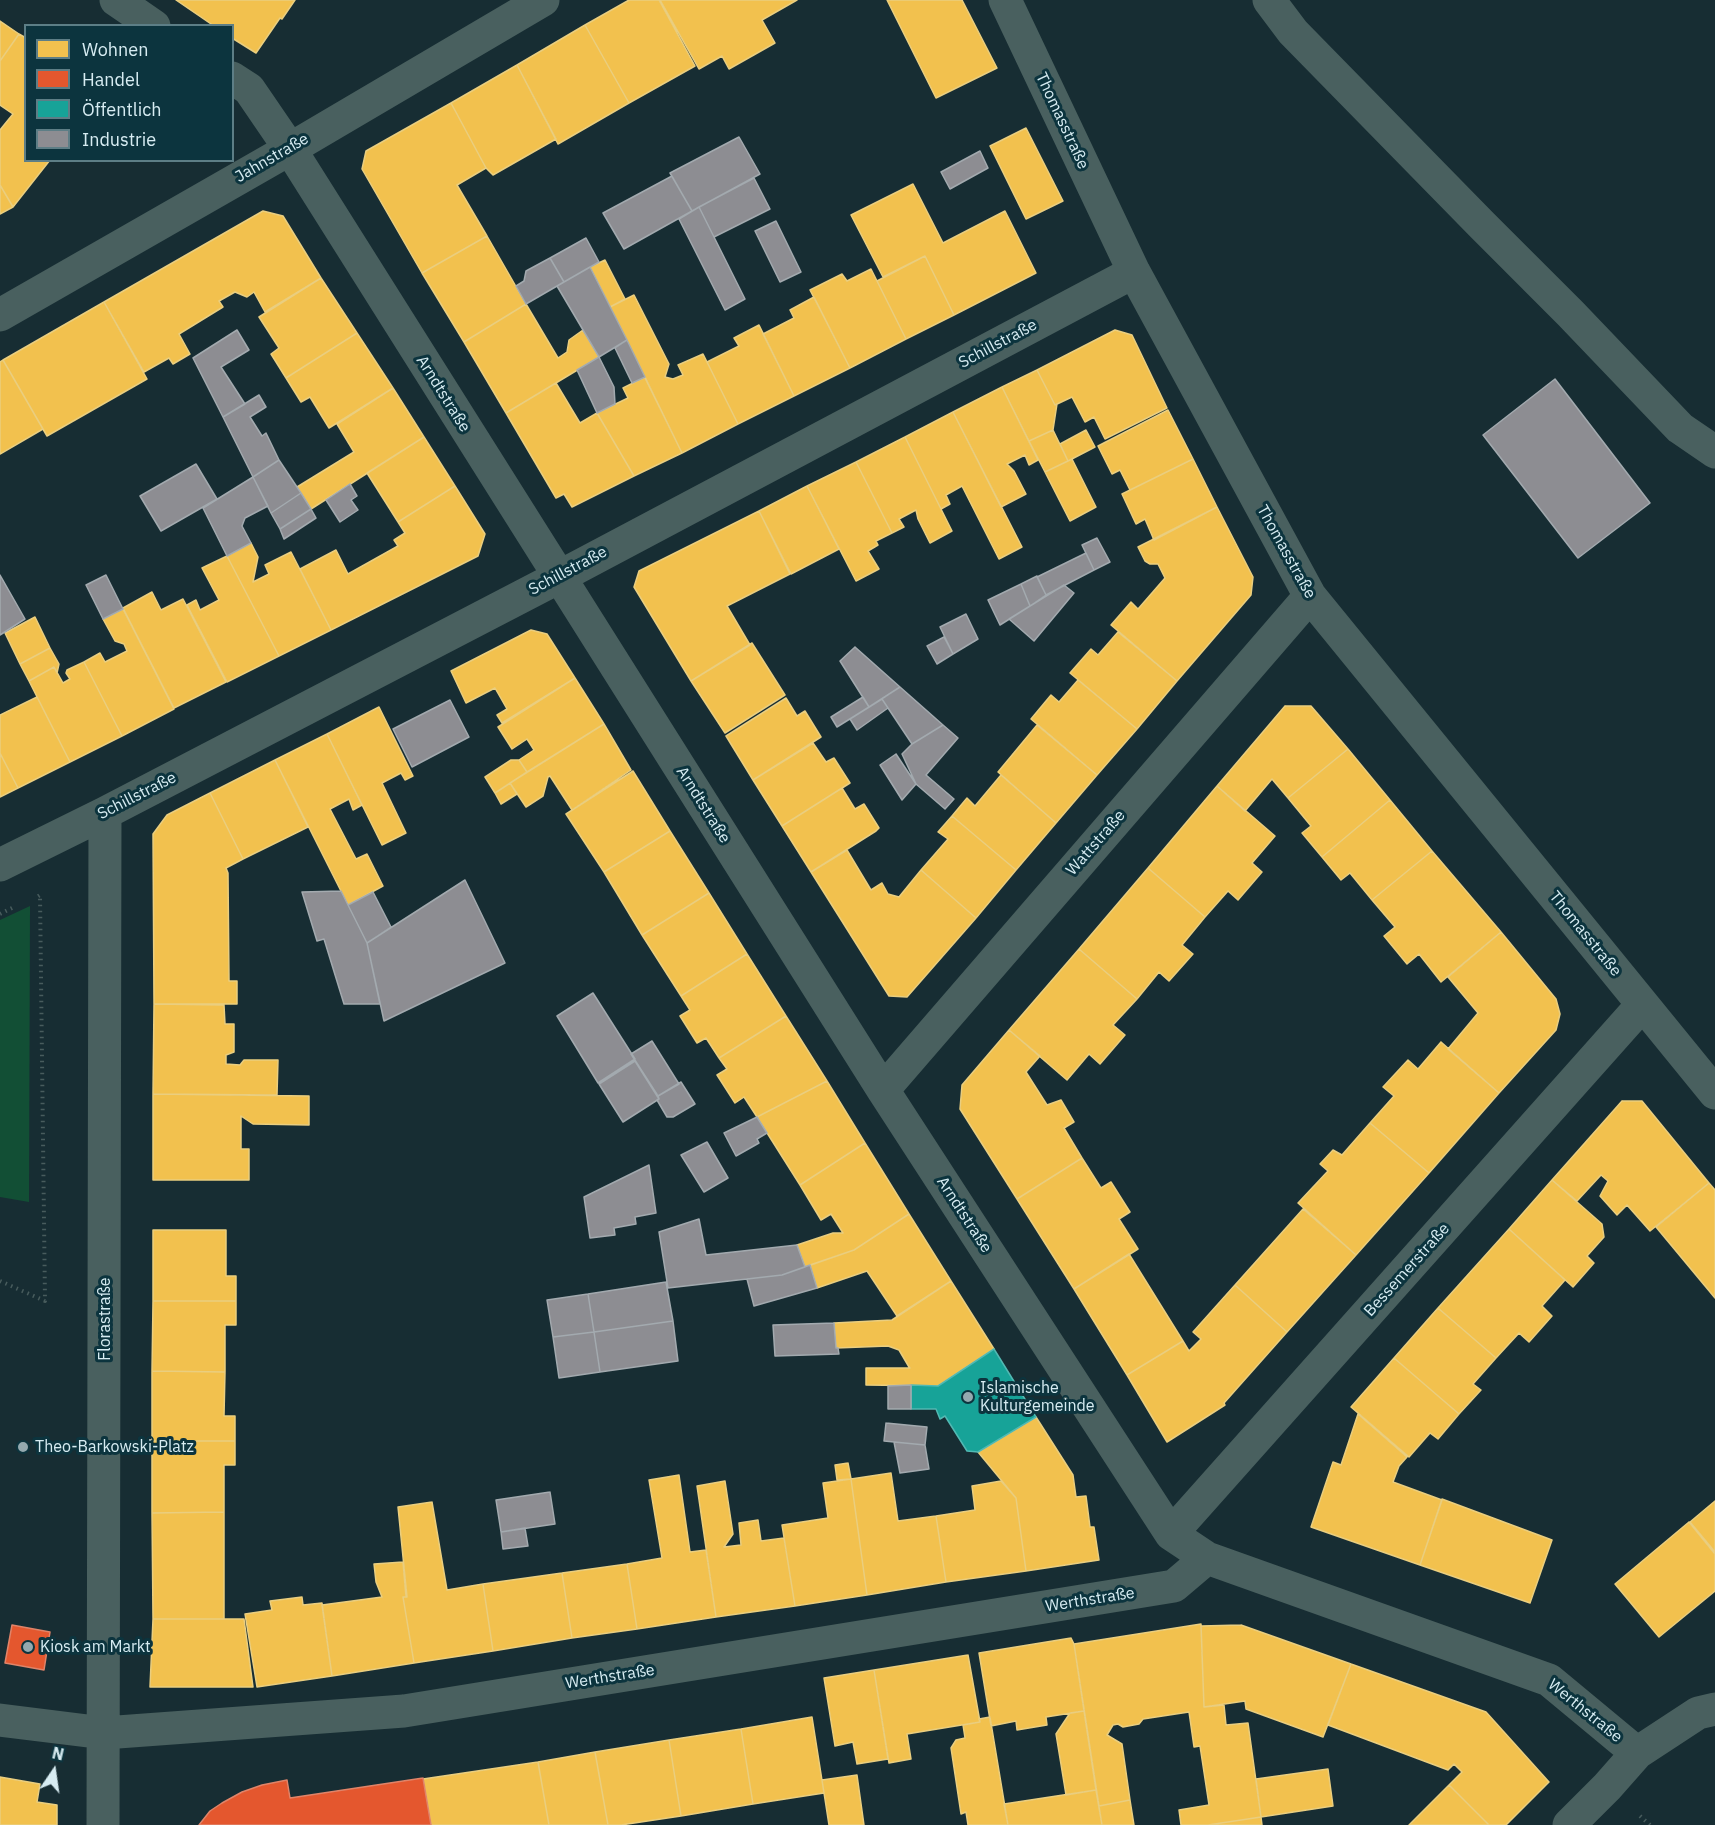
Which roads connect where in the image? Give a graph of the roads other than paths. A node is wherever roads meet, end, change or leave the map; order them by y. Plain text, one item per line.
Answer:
1 (116, 0) edge
2 (543, 0) edge
3 (1005, 0) edge
4 (1269, 0) edge
5 (151, 24) edge
6 (234, 79) edge
7 (290, 148) junction
8 (1134, 272) junction
9 (0, 315) edge
10 (1715, 452) edge
11 (559, 577) junction
12 (1310, 596) junction
13 (105, 813) junction
14 (0, 865) edge
15 (1642, 1005) junction
16 (883, 1090) junction
17 (1715, 1093) edge
18 (1172, 1534) junction
19 (1206, 1558) junction
20 (1715, 1709) edge
21 (0, 1720) edge
22 (104, 1733) junction
23 (1638, 1754) junction
24 (103, 1825) edge
25 (1569, 1825) edge

1 - 5 street
2 - 7 street, Jahnstraße
3 - 8 street, Thomasstraße
4 - 10 street
6 - 7 street, Arndtstraße
7 - 9 street, Jahnstraße
7 - 11 street, Arndtstraße
8 - 11 street, Schillstraße
8 - 12 street, Thomasstraße
11 - 13 street, Schillstraße
11 - 16 street, Arndtstraße
12 - 15 street, Thomasstraße
12 - 16 street, Wattstraße
13 - 14 street, Schillstraße
13 - 22 street, Florastraße
15 - 17 street, Thomasstraße
15 - 18 street, Bessemerstraße
16 - 18 street, Arndtstraße
18 - 19 street, Werthstraße
19 - 22 street, Werthstraße
19 - 23 street, Werthstraße
20 - 23 street, Werthstraße
21 - 22 street, Werthstraße
22 - 24 street, Florastraße
23 - 25 street

